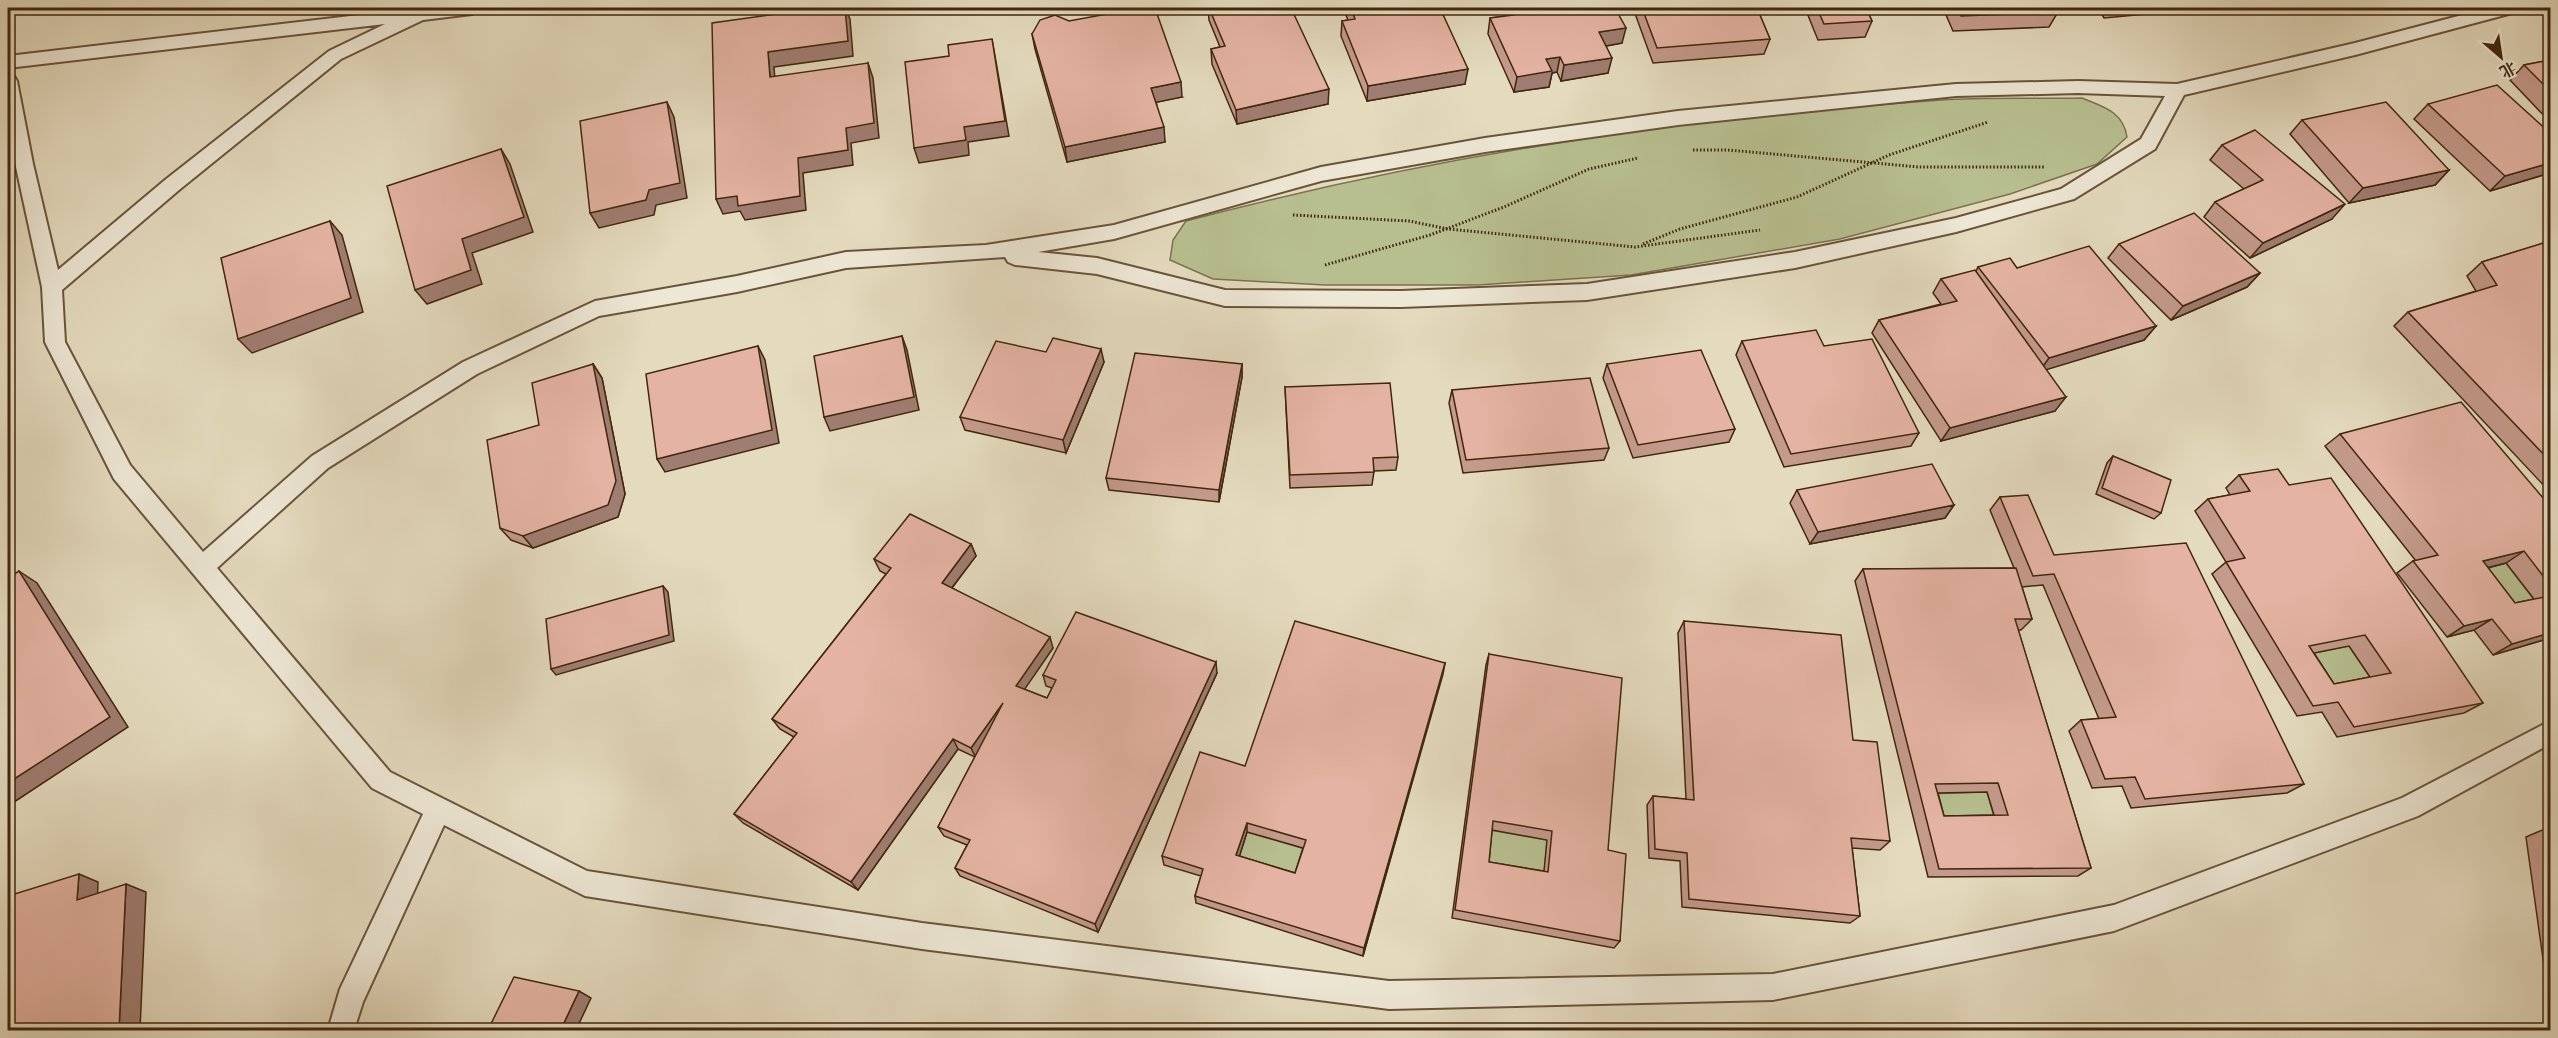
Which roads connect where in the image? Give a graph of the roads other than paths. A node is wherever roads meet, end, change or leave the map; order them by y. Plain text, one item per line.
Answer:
1 (472, 8) edge
2 (2510, 8) edge
3 (419, 15) junction
4 (8, 62) edge
5 (8, 81) edge
6 (2176, 90) junction
7 (986, 254) junction
8 (52, 287) junction
9 (203, 566) junction
10 (2550, 732) edge
11 (439, 809) junction
12 (341, 1030) edge

1 - 3 lane
2 - 6 lane
3 - 4 lane
3 - 8 lane
5 - 8 lane
6 - 7 lane
6 - 7 lane
7 - 9 lane
8 - 9 lane
9 - 11 lane
10 - 11 lane
11 - 12 lane

